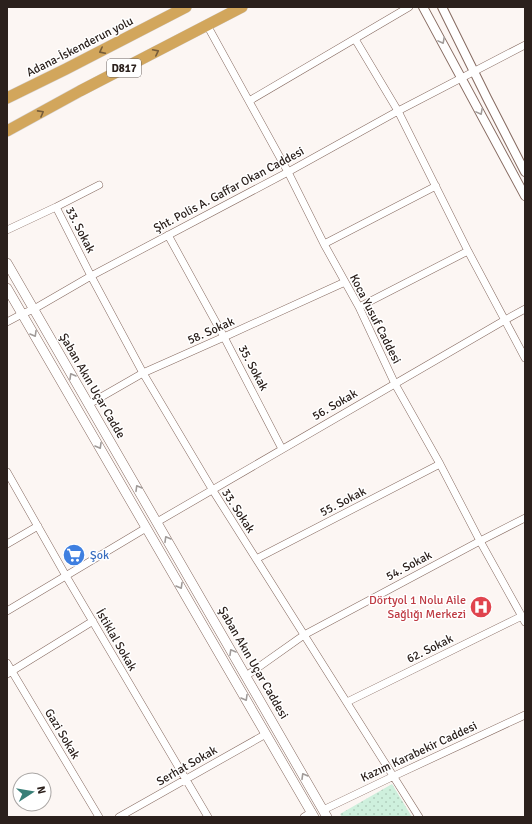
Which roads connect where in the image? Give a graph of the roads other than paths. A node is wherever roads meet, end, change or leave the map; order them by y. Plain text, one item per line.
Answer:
1 (186, 7) edge
2 (242, 7) edge
3 (409, 7) edge
4 (424, 7) edge
5 (442, 7) edge
6 (207, 25) junction
7 (354, 39) junction
8 (525, 45) edge
9 (474, 72) junction
10 (462, 78) junction
11 (7, 98) edge
12 (249, 101) junction
13 (398, 110) junction
14 (7, 131) edge
15 (288, 172) junction
16 (525, 172) edge
17 (99, 185) dead end
18 (436, 186) junction
19 (525, 196) edge
20 (56, 207) junction
21 (7, 230) edge
22 (168, 235) junction
23 (324, 244) junction
24 (468, 251) junction
25 (7, 263) edge
26 (90, 276) junction
27 (344, 282) junction
28 (7, 288) edge
29 (359, 306) junction
30 (34, 309) junction
31 (525, 309) edge
32 (22, 314) junction
33 (505, 320) junction
34 (7, 322) edge
35 (224, 338) junction
36 (525, 358) edge
37 (143, 373) junction
38 (395, 384) junction
39 (89, 404) junction
40 (282, 449) junction
41 (440, 464) junction
42 (7, 472) edge
43 (212, 489) junction
44 (525, 518) edge
45 (157, 522) junction
46 (38, 526) junction
47 (146, 528) junction
48 (480, 540) junction
49 (7, 544) edge
50 (256, 559) junction
51 (66, 576) junction
52 (7, 611) edge
53 (523, 619) edge
54 (93, 621) junction
55 (304, 635) junction
56 (7, 663) edge
57 (10, 673) edge
58 (246, 676) junction
59 (347, 702) junction
60 (525, 715) edge
61 (266, 734) junction
62 (394, 776) junction
63 (185, 779) junction
64 (325, 814) edge
65 (310, 815) edge
66 (99, 817) edge
67 (119, 817) edge
68 (208, 817) edge
69 (419, 817) edge

1 -> 11 highway, Adana-İskenderun yolu / D817
2 - 6 highway, D817
3 - 7 street
4 -> 10 street
5 - 9 street
6 - 12 street, Koca Yusuf Caddesi
14 -> 6 highway, D817
7 - 12 street
7 - 13 street
8 - 9 street, Şht. Polis A. Gaffar Okan Caddesi
9 - 10 street, Şht. Polis A. Gaffar Okan Caddesi
9 - 16 street
10 - 13 street, Şht. Polis A. Gaffar Okan Caddesi
10 -> 19 street
12 - 15 street, Koca Yusuf Caddesi
13 - 15 street, Şht. Polis A. Gaffar Okan Caddesi
13 - 18 street
15 - 22 street, Şht. Polis A. Gaffar Okan Caddesi
15 - 23 street, Koca Yusuf Caddesi
17 - 20 street
18 - 23 street
18 - 24 street
20 - 21 street
20 - 26 street, 33. Sokak
22 - 26 street, Şht. Polis A. Gaffar Okan Caddesi
22 - 35 street, 35. Sokak
23 - 27 street, Koca Yusuf Caddesi
24 - 29 street
24 - 33 street
25 - 30 main road, Şaban Akın Uçar Cadde
26 - 30 street, Şht. Polis A. Gaffar Okan Caddesi
26 - 37 street, 33. Sokak
27 - 29 street, Koca Yusuf Caddesi
27 - 35 street, 58. Sokak
28 - 32 main road, Şaban Akın Uçar Caddesi
29 - 38 street, Koca Yusuf Caddesi
30 - 32 street, Şht. Polis A. Gaffar Okan Caddesi
39 -> 30 main road, Şaban Akın Uçar Cadde
31 - 33 street, 56. Sokak
32 - 34 street, Şht. Polis A. Gaffar Okan Caddesi
32 -> 47 main road, Şaban Akın Uçar Caddesi
33 - 36 street
33 - 38 street, 56. Sokak
35 - 37 street, 58. Sokak
35 - 40 street, 35. Sokak
37 - 39 street, 58. Sokak
37 - 43 street, 33. Sokak
38 - 40 street, 56. Sokak
38 - 41 street, Koca Yusuf Caddesi
45 -> 39 main road, Şaban Akın Uçar Cadde
40 - 43 street, 56. Sokak
41 - 48 street, Koca Yusuf Caddesi
41 - 50 street, 55. Sokak
42 - 46 street, İstiklal Sokak
43 - 45 street, 56. Sokak
43 - 50 street, 33. Sokak
44 - 48 street, 54. Sokak
45 - 47 main road
58 -> 45 main road, Şaban Akın Uçar Caddesi
46 - 49 street
46 - 51 street, İstiklal Sokak
47 - 51 street
47 -> 61 main road, Şaban Akın Uçar Caddesi
48 - 53 street, Koca Yusuf Caddesi
48 - 55 street, 54. Sokak
50 - 55 street, 33. Sokak
51 - 52 street
51 - 54 street, İstiklal Sokak
53 - 59 street, 62. Sokak
54 - 57 street
54 - 63 street, İstiklal Sokak
55 - 58 street, 54. Sokak
55 - 59 street, 33. Sokak
56 - 57 street, Gazi Sokak
57 - 66 street, Gazi Sokak
64 -> 58 main road, Şaban Akın Uçar Caddesi
59 - 62 street, 33. Sokak
60 - 62 street, Kazım Karabekir Caddesi
61 - 63 street, Serhat Sokak
61 - 65 main road, Şaban Akın Uçar Caddesi
62 - 64 street, Kazım Karabekir Caddesi
62 - 69 street, 33. Sokak
63 - 67 street, Serhat Sokak
63 - 68 street, İstiklal Sokak
64 - 65 main road

